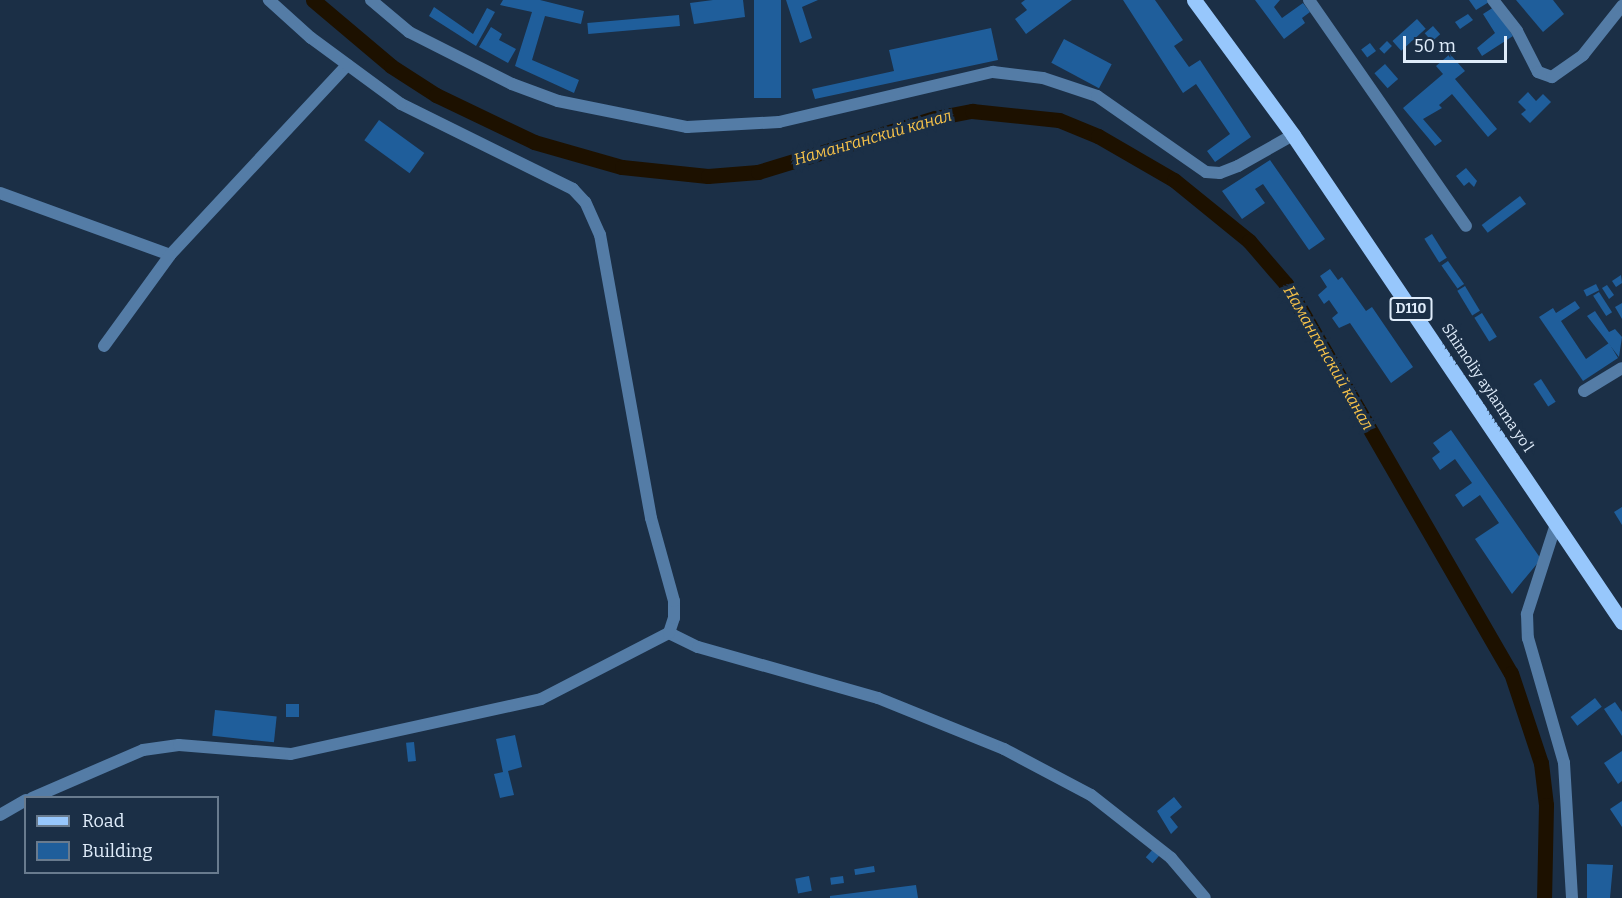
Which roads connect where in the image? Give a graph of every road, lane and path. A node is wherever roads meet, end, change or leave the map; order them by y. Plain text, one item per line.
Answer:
1 (269, 0) edge
2 (371, 0) edge
3 (1194, 0) edge
4 (1309, 0) edge
5 (1493, 0) edge
6 (1622, 6) edge
7 (347, 65) junction
8 (1293, 135) junction
9 (0, 193) edge
10 (1466, 226) dead end
11 (170, 255) junction
12 (104, 346) dead end
13 (1622, 368) edge
14 (1584, 391) dead end
15 (1556, 524) junction
16 (1622, 622) edge
17 (669, 633) junction
18 (37, 796) edge
19 (24, 801) edge
20 (0, 815) edge
21 (1204, 898) edge
22 (1572, 898) edge

1 - 7 street
2 - 8 street
3 - 8 main road, Shimoliy aylanma yoʻl / D110
4 - 10 street
5 - 6 street
7 - 11 street
7 - 17 street
8 - 15 main road, Shimoliy aylanma yoʻl / D110
9 - 11 street
11 - 12 street
13 - 14 street
15 - 16 main road, Shimoliy aylanma yoʻl / D110
15 - 22 street
17 - 18 street
17 - 21 street
19 - 20 street

